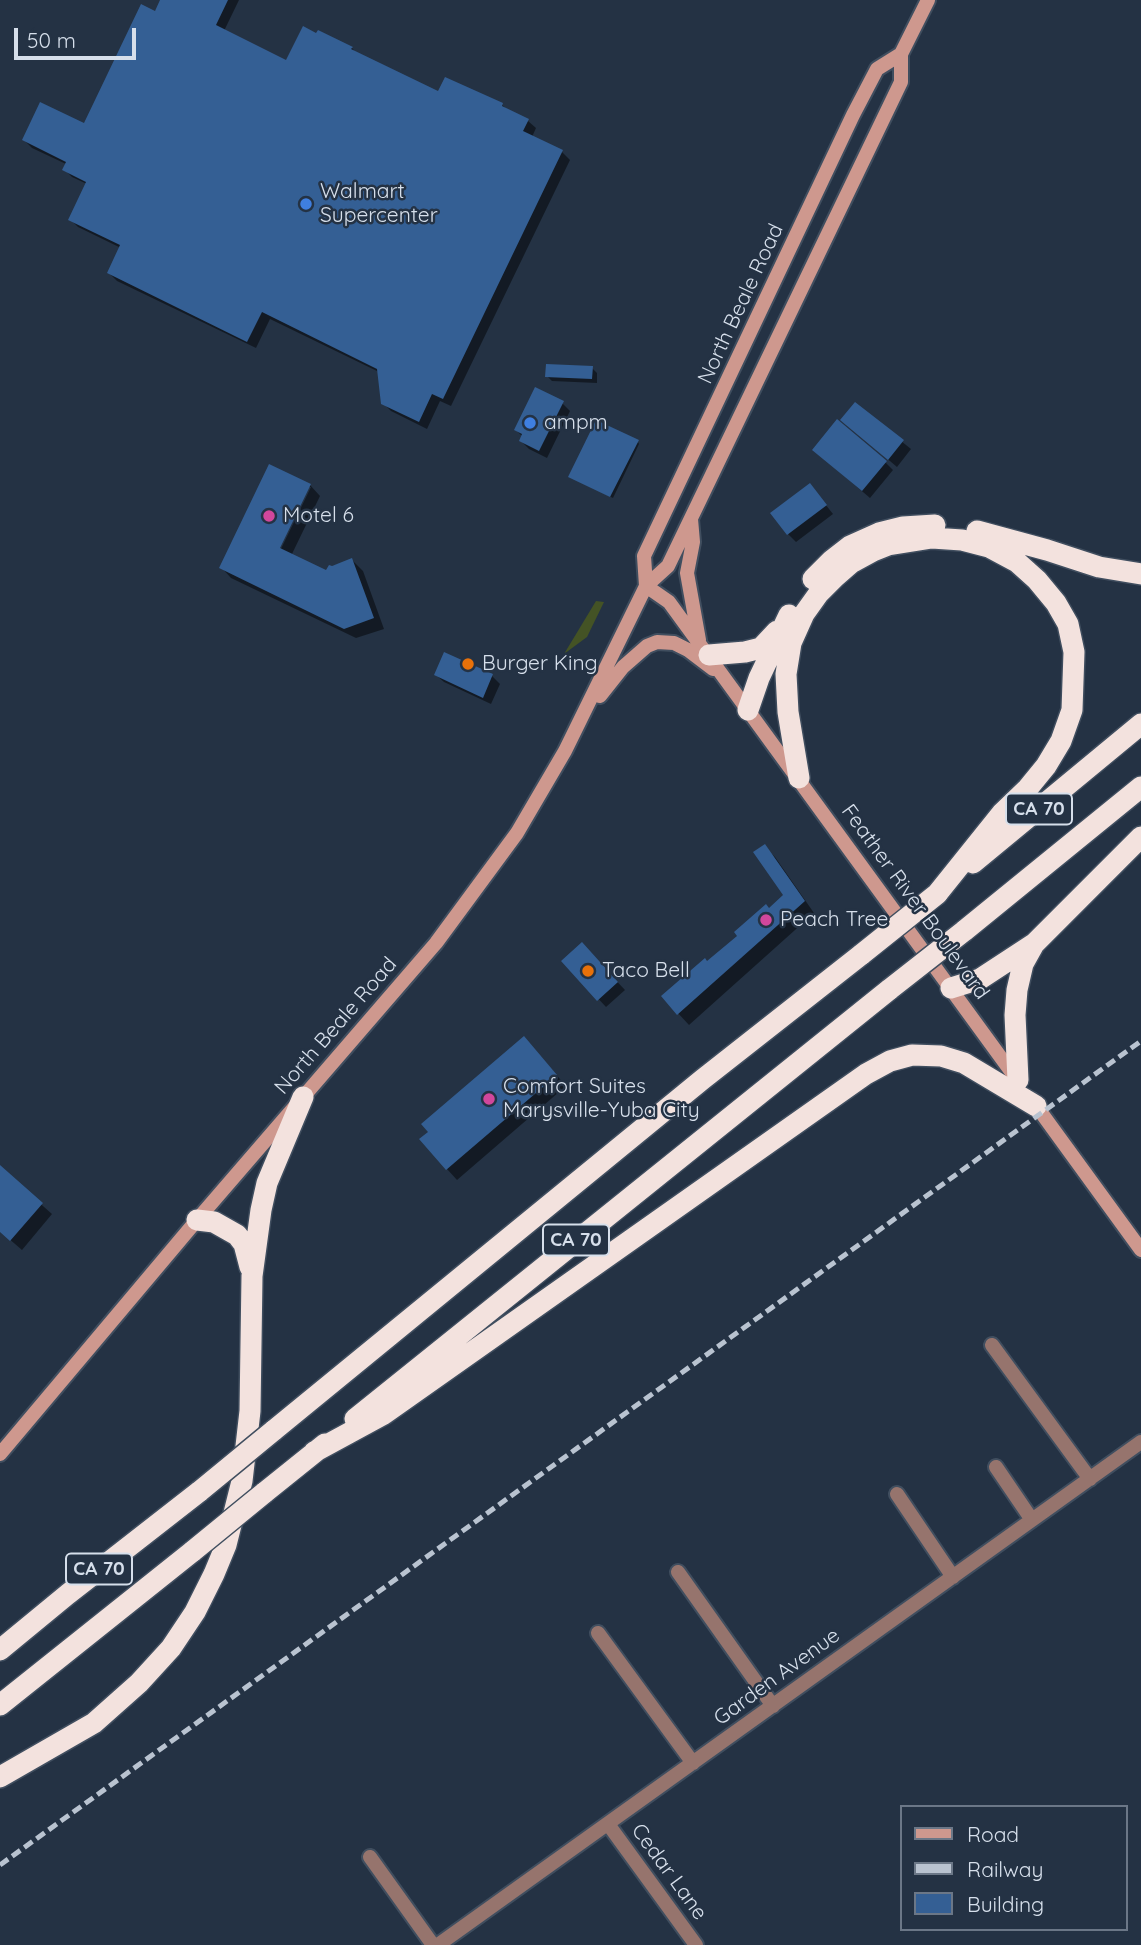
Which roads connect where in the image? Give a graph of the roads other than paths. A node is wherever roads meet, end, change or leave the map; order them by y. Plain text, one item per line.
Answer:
1 (928, 0) edge
2 (901, 54) junction
3 (691, 519) junction
4 (1141, 574) edge
5 (646, 586) junction
6 (785, 622) junction
7 (704, 648) junction
8 (724, 677) junction
9 (748, 710) junction
10 (584, 712) junction
11 (1141, 724) edge
12 (799, 778) junction
13 (1141, 787) edge
14 (1141, 837) edge
15 (936, 894) junction
16 (1035, 943) junction
17 (951, 988) junction
18 (1018, 1080) junction
19 (303, 1097) junction
20 (1036, 1106) junction
21 (197, 1220) junction
22 (1141, 1250) edge
23 (252, 1276) junction
24 (992, 1345) dead end
25 (1141, 1443) edge
26 (314, 1452) junction
27 (0, 1454) edge
28 (996, 1467) dead end
29 (1090, 1479) junction
30 (897, 1494) dead end
31 (1032, 1520) junction
32 (678, 1572) dead end
33 (953, 1577) junction
34 (598, 1633) dead end
35 (0, 1650) edge
36 (0, 1705) edge
37 (773, 1706) junction
38 (692, 1763) junction
39 (0, 1777) edge
40 (608, 1824) junction
41 (370, 1857) dead end
42 (436, 1945) edge
43 (696, 1945) edge

1 - 2 main road, North Beale Road
2 - 3 main road, North Beale Road
2 - 5 main road, North Beale Road
3 - 5 main road, North Beale Road
3 - 7 main road
4 - 6 highway
5 - 7 main road, Feather River Boulevard
5 - 10 main road, North Beale Road
6 - 7 highway
6 - 9 highway
7 - 8 main road, Feather River Boulevard
8 - 9 main road, Feather River Boulevard
8 - 10 main road
9 - 12 main road, Feather River Boulevard
10 - 19 main road, North Beale Road
11 - 15 highway, CA 70
12 - 15 highway
12 - 17 main road, Feather River Boulevard
13 - 26 highway, CA 70, bridge
14 - 16 highway
15 - 35 highway, CA 70, bridge
16 - 17 highway
16 - 18 highway
17 - 18 main road, Feather River Boulevard
18 - 20 main road, Feather River Boulevard
19 - 21 main road, North Beale Road
19 - 23 highway
20 - 22 main road, Feather River Boulevard
20 - 26 highway
21 - 23 highway
21 - 27 main road, North Beale Road
23 - 39 highway
24 - 29 street
25 - 29 street, Garden Avenue
26 - 36 highway, CA 70, bridge
28 - 31 street
29 - 31 street, Garden Avenue
30 - 33 street
31 - 33 street, Garden Avenue
32 - 37 street
33 - 37 street, Garden Avenue
34 - 38 street
37 - 38 street, Garden Avenue
38 - 40 street, Garden Avenue
40 - 42 street, Garden Avenue
40 - 43 street, Cedar Lane
41 - 42 street

